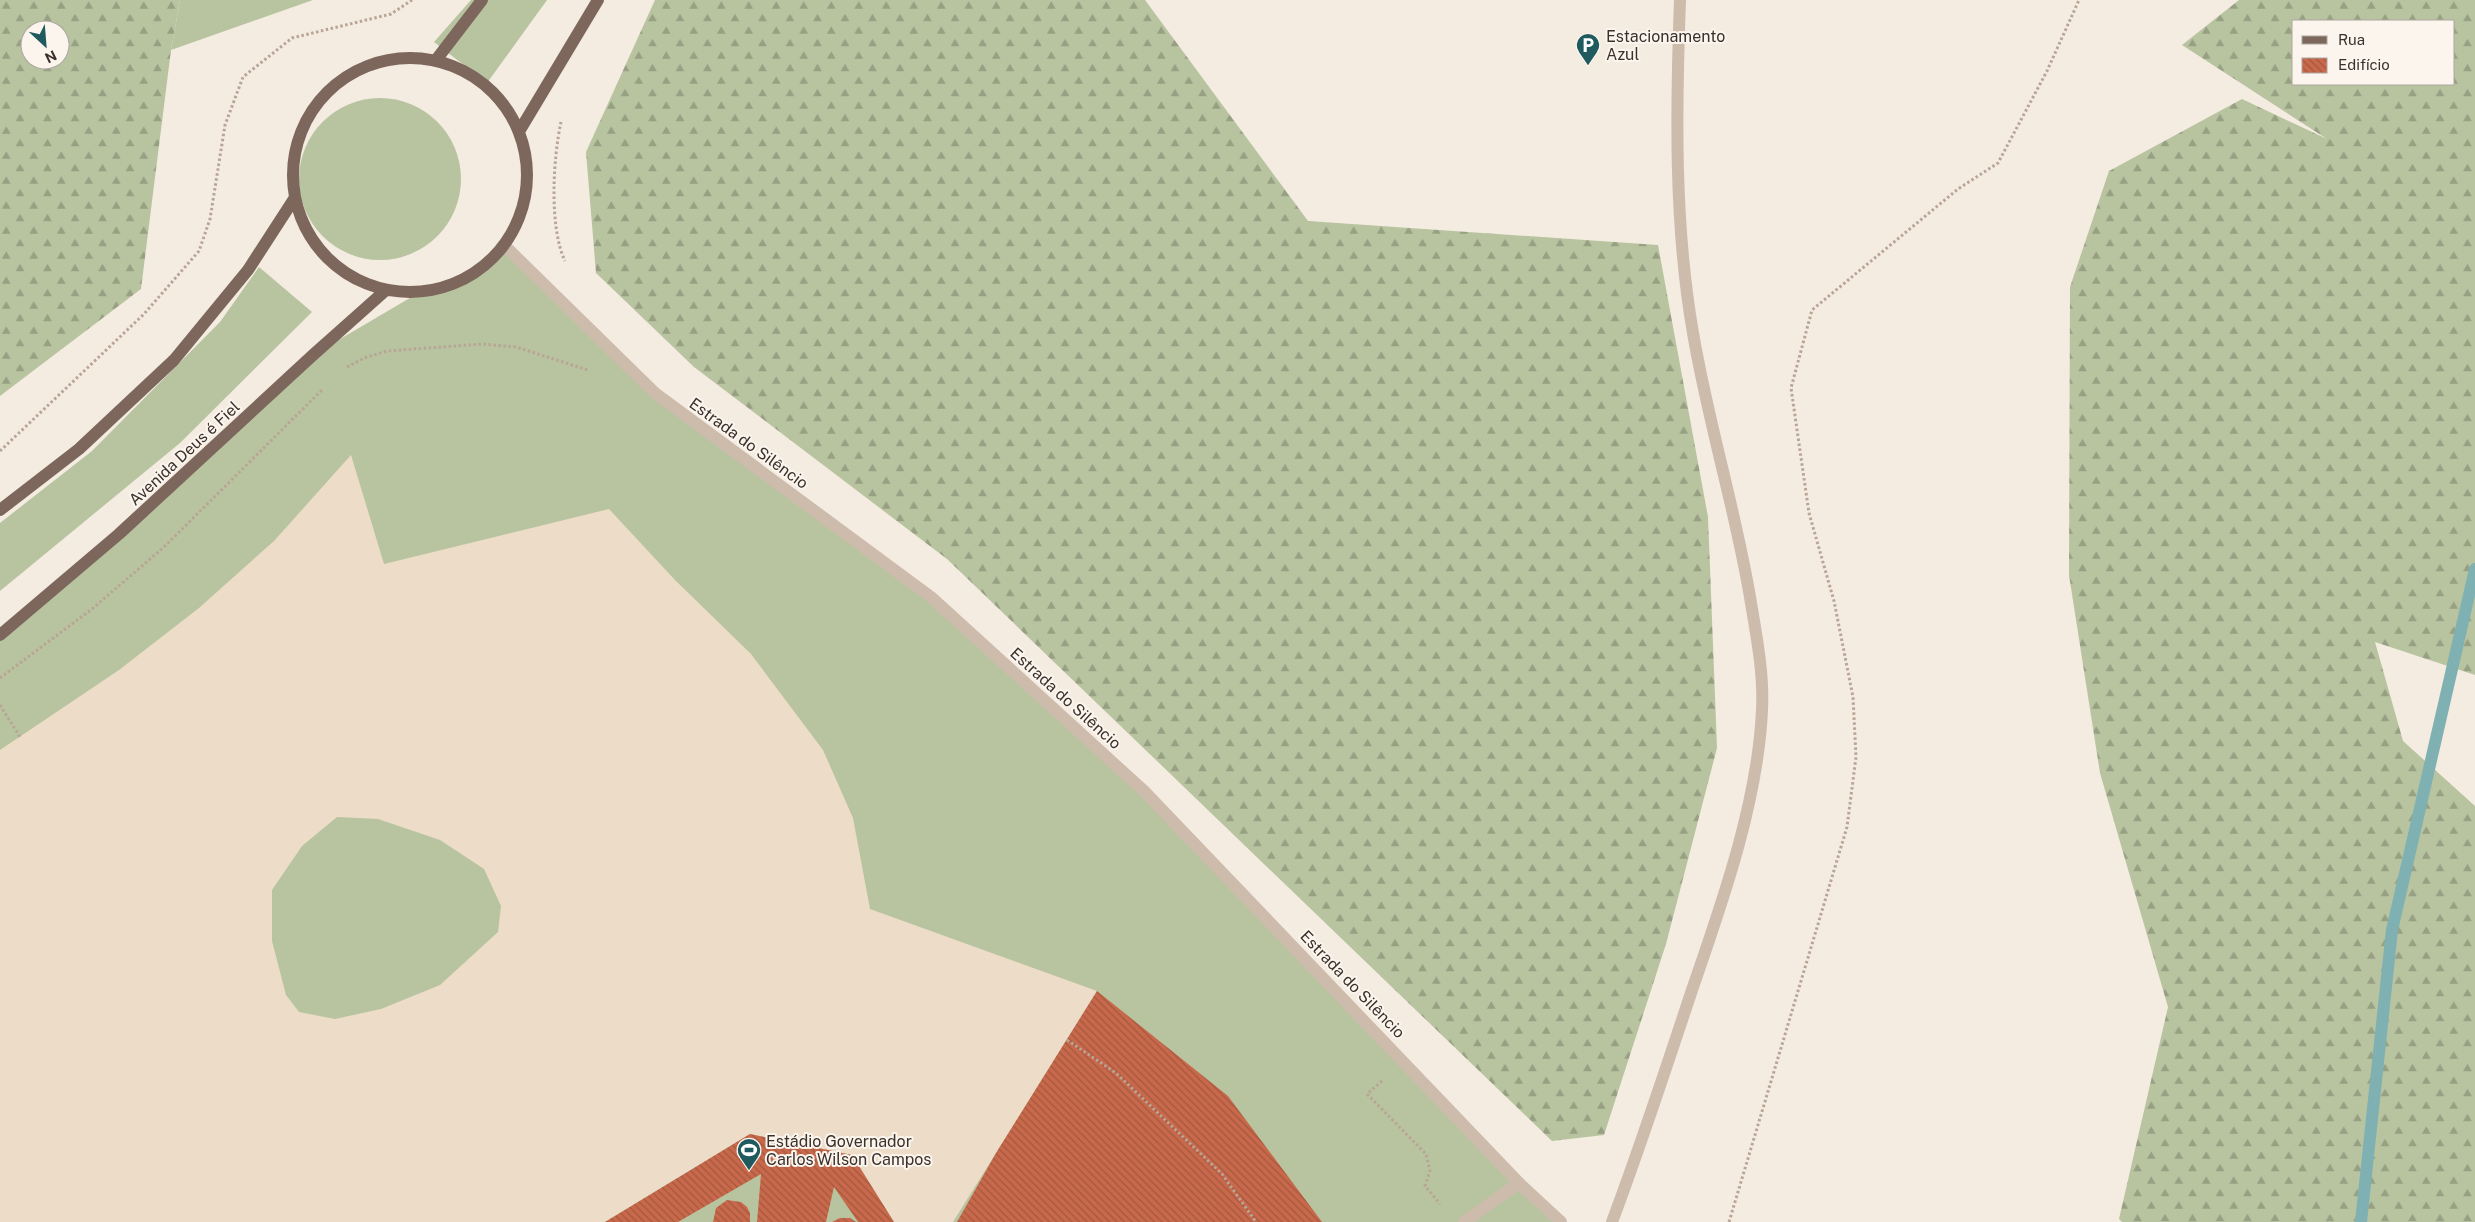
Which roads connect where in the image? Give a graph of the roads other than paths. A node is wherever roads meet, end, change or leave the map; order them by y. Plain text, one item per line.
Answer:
1 (482, 0) edge
2 (598, 0) edge
3 (1680, 0) edge
4 (436, 60) junction
5 (520, 130) junction
6 (294, 199) junction
7 (505, 246) junction
8 (386, 290) junction
9 (0, 510) edge
10 (0, 635) edge
11 (1519, 1183) junction
12 (1552, 1220) edge
13 (1464, 1222) edge
14 (1612, 1222) edge

1 - 4 main road
2 - 5 main road
3 - 14 street
4 - 5 main road
4 - 6 main road
5 - 7 main road
6 - 8 main road
6 - 9 main road
7 - 8 main road
7 - 11 street, Estrada do Silêncio
8 - 10 main road, Avenida Deus é Fiel
11 - 12 street, Estrada do Silêncio
11 - 13 street

